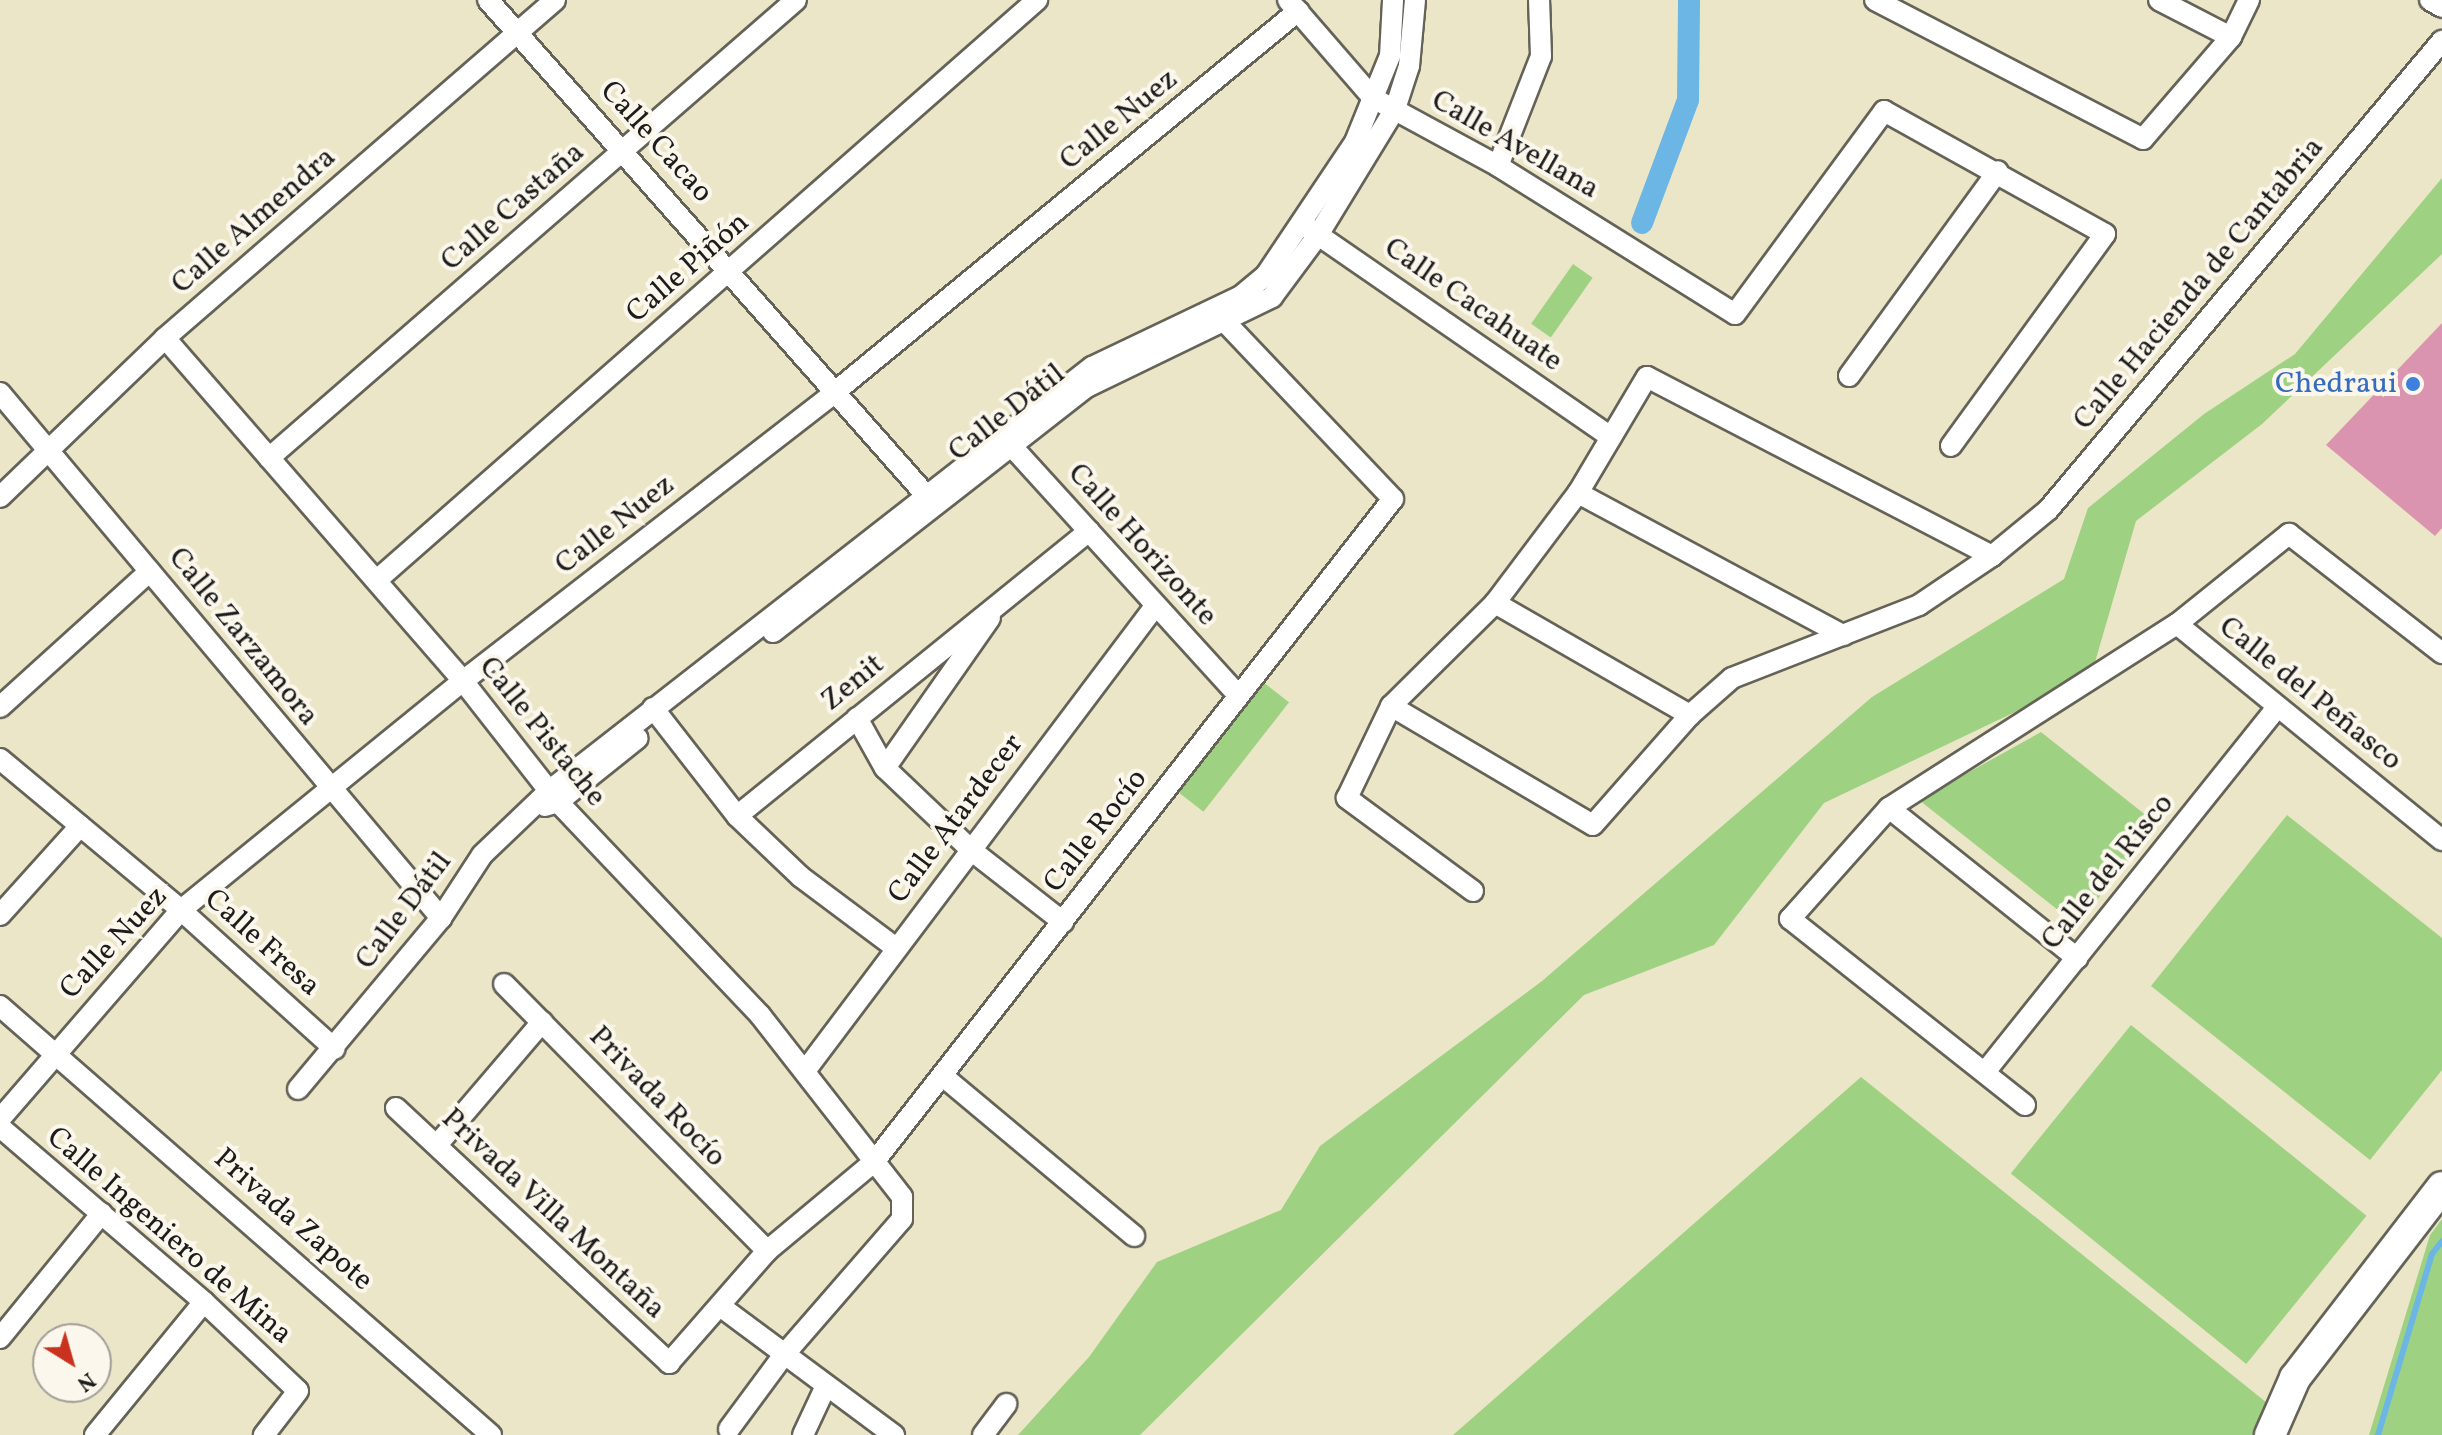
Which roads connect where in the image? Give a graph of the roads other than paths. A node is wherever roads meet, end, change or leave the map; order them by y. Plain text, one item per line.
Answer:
1 (488, 0) edge
2 (555, 0) edge
3 (796, 0) edge
4 (1037, 0) edge
5 (1393, 0) edge
6 (1415, 0) edge
7 (1539, 0) edge
8 (1875, 0) edge
9 (2159, 0) edge
10 (2249, 0) edge
11 (2430, 0) edge
12 (1293, 6) edge
13 (2442, 7) edge
14 (518, 32) junction
15 (2231, 37) junction
16 (2442, 41) edge
17 (1373, 98) junction
18 (1395, 109) junction
19 (625, 151) junction
20 (1498, 166) junction
21 (1998, 171) junction
22 (1301, 223) junction
23 (1318, 235) junction
24 (731, 271) junction
25 (1226, 323) junction
26 (165, 338) junction
27 (1849, 376) dead end
28 (835, 392) junction
29 (0, 393) edge
30 (1611, 437) junction
31 (1007, 441) junction
32 (1951, 446) dead end
33 (49, 448) junction
34 (269, 458) junction
35 (1578, 493) junction
36 (0, 497) edge
37 (930, 501) junction
38 (1089, 531) junction
39 (1992, 556) junction
40 (150, 571) junction
41 (377, 580) junction
42 (1006, 596) junction
43 (1495, 603) junction
44 (1156, 605) junction
45 (2177, 624) junction
46 (1843, 635) junction
47 (2442, 653) edge
48 (463, 681) junction
49 (1238, 695) junction
50 (1391, 706) junction
51 (0, 707) edge
52 (2277, 708) junction
53 (658, 714) junction
54 (1690, 715) junction
55 (857, 718) junction
56 (0, 759) edge
57 (885, 768) junction
58 (332, 792) junction
59 (553, 796) junction
60 (1889, 808) junction
61 (737, 816) junction
62 (80, 826) junction
63 (2442, 840) edge
64 (971, 850) junction
65 (1473, 891) dead end
66 (181, 910) junction
67 (0, 915) edge
68 (441, 918) junction
69 (1063, 922) junction
70 (896, 948) junction
71 (2077, 958) junction
72 (504, 984) dead end
73 (0, 1006) edge
74 (542, 1022) junction
75 (335, 1049) junction
76 (56, 1051) junction
77 (805, 1071) junction
78 (1985, 1072) junction
79 (944, 1077) junction
80 (298, 1089) dead end
81 (2025, 1105) dead end
82 (396, 1108) dead end
83 (0, 1119) edge
84 (0, 1127) edge
85 (437, 1145) junction
86 (874, 1162) junction
87 (2442, 1187) edge
88 (102, 1213) junction
89 (1134, 1236) dead end
90 (767, 1251) junction
91 (204, 1302) junction
92 (720, 1306) junction
93 (0, 1338) edge
94 (783, 1356) junction
95 (669, 1363) joint
96 (826, 1386) junction
97 (1006, 1404) dead end
98 (729, 1429) dead end
99 (95, 1435) edge
100 (264, 1435) edge
101 (491, 1435) edge
102 (803, 1435) edge
103 (894, 1435) edge
104 (983, 1435) edge
105 (2270, 1435) edge

1 - 14 street, Calle Cacao
2 - 14 street, Calle Almendra
3 - 19 street, Calle Castaña
4 - 24 street, Calle Piñón
5 - 17 street, Calle Dátil
6 - 18 street, Calle Dátil
7 - 20 street
8 - 15 street
9 - 15 street
10 - 15 street
11 - 13 street
12 - 17 street, Calle Avellana
12 - 28 street, Calle Nuez
14 - 19 street, Calle Cacao
14 - 26 street, Calle Almendra
16 - 39 street, Calle Hacienda de Cantabria
17 - 18 street, Calle Avellana
17 - 22 street, Calle Dátil
18 - 20 street, Calle Avellana
18 - 23 street, Calle Dátil
19 - 24 street, Calle Cacao
19 - 34 street, Calle Castaña
20 - 21 street, Calle Avellana
21 - 27 street
21 - 32 street
22 - 23 street, Calle Cacahuate
22 - 31 street, Calle Dátil
23 - 25 street, Calle Dátil
23 - 30 street, Calle Cacahuate
24 - 28 street, Calle Cacao
24 - 41 street, Calle Piñón
25 - 31 street, Calle Dátil
25 - 49 street, Calle Rocío
26 - 33 street, Calle Almendra
26 - 34 street, Calle Pistache
28 - 37 street, Calle Cacao
28 - 48 street, Calle Nuez
29 - 33 street, Calle Zarzamora
30 - 35 street
30 - 39 street
31 - 37 street, Calle Dátil
31 - 38 street, Calle Horizonte
33 - 36 street, Calle Almendra
33 - 40 street, Calle Zarzamora
34 - 41 street, Calle Pistache
35 - 43 street
35 - 46 street
37 - 53 street, Calle Dátil
38 - 42 street, Zenit
38 - 44 street, Calle Horizonte
39 - 46 street, Calle Hacienda de Cantabria
40 - 51 street
40 - 58 street, Calle Zarzamora
41 - 48 street, Calle Pistache
42 - 55 street, Zenit
42 - 57 street, Zenit
43 - 50 street
43 - 54 street
44 - 49 street, Calle Horizonte
44 - 64 street, Calle Atardecer
45 - 47 street
45 - 52 street, Calle del Peñasco
45 - 60 street
46 - 54 street, Calle Hacienda de Cantabria
48 - 58 street, Calle Nuez
48 - 59 street, Calle Pistache
49 - 69 street, Calle Rocío
50 - 54 street, Calle Hacienda de Cantabria
50 - 65 street
52 - 63 street, Calle del Peñasco
52 - 71 street, Calle del Risco
53 - 59 street, Calle Dátil
53 - 61 street
55 - 57 street
55 - 61 street, Zenit
56 - 62 street, Calle Fresa
57 - 64 street
58 - 66 street, Calle Nuez
58 - 68 street, Calle Zarzamora
59 - 68 street, Calle Dátil
59 - 77 street, Calle Pistache
60 - 71 street
60 - 78 street
61 - 70 street
62 - 66 street, Calle Fresa
62 - 67 street
64 - 69 street
64 - 70 street, Calle Atardecer
66 - 75 street, Calle Fresa
66 - 76 street, Calle Nuez
68 - 75 street, Calle Dátil
69 - 79 street, Calle Rocío
70 - 77 street, Calle Atardecer
71 - 78 street, Calle del Risco
72 - 74 street, Privada Rocío
73 - 76 street, Privada Zapote
74 - 85 street
74 - 90 street, Privada Rocío
75 - 80 street, Calle Dátil
76 - 83 street, Calle Nuez
76 - 101 street, Privada Zapote
77 - 86 street, Calle Pistache
78 - 81 street
79 - 86 street, Calle Rocío
79 - 89 street
82 - 85 street, Privada Villa Montaña
84 - 88 street, Calle Ingeniero de Mina
85 - 95 street, Privada Villa Montaña
86 - 90 street, Calle Rocío
86 - 94 street, Calle Pistache
87 - 105 street
88 - 91 street, Calle Ingeniero de Mina
88 - 93 street
90 - 92 street, Calle Rocío
91 - 99 street
91 - 100 street, Calle Ingeniero de Mina
92 - 94 street
92 - 95 street, Calle Rocío
94 - 96 street
94 - 98 street, Calle Pistache
96 - 102 street
96 - 103 street
97 - 104 street

